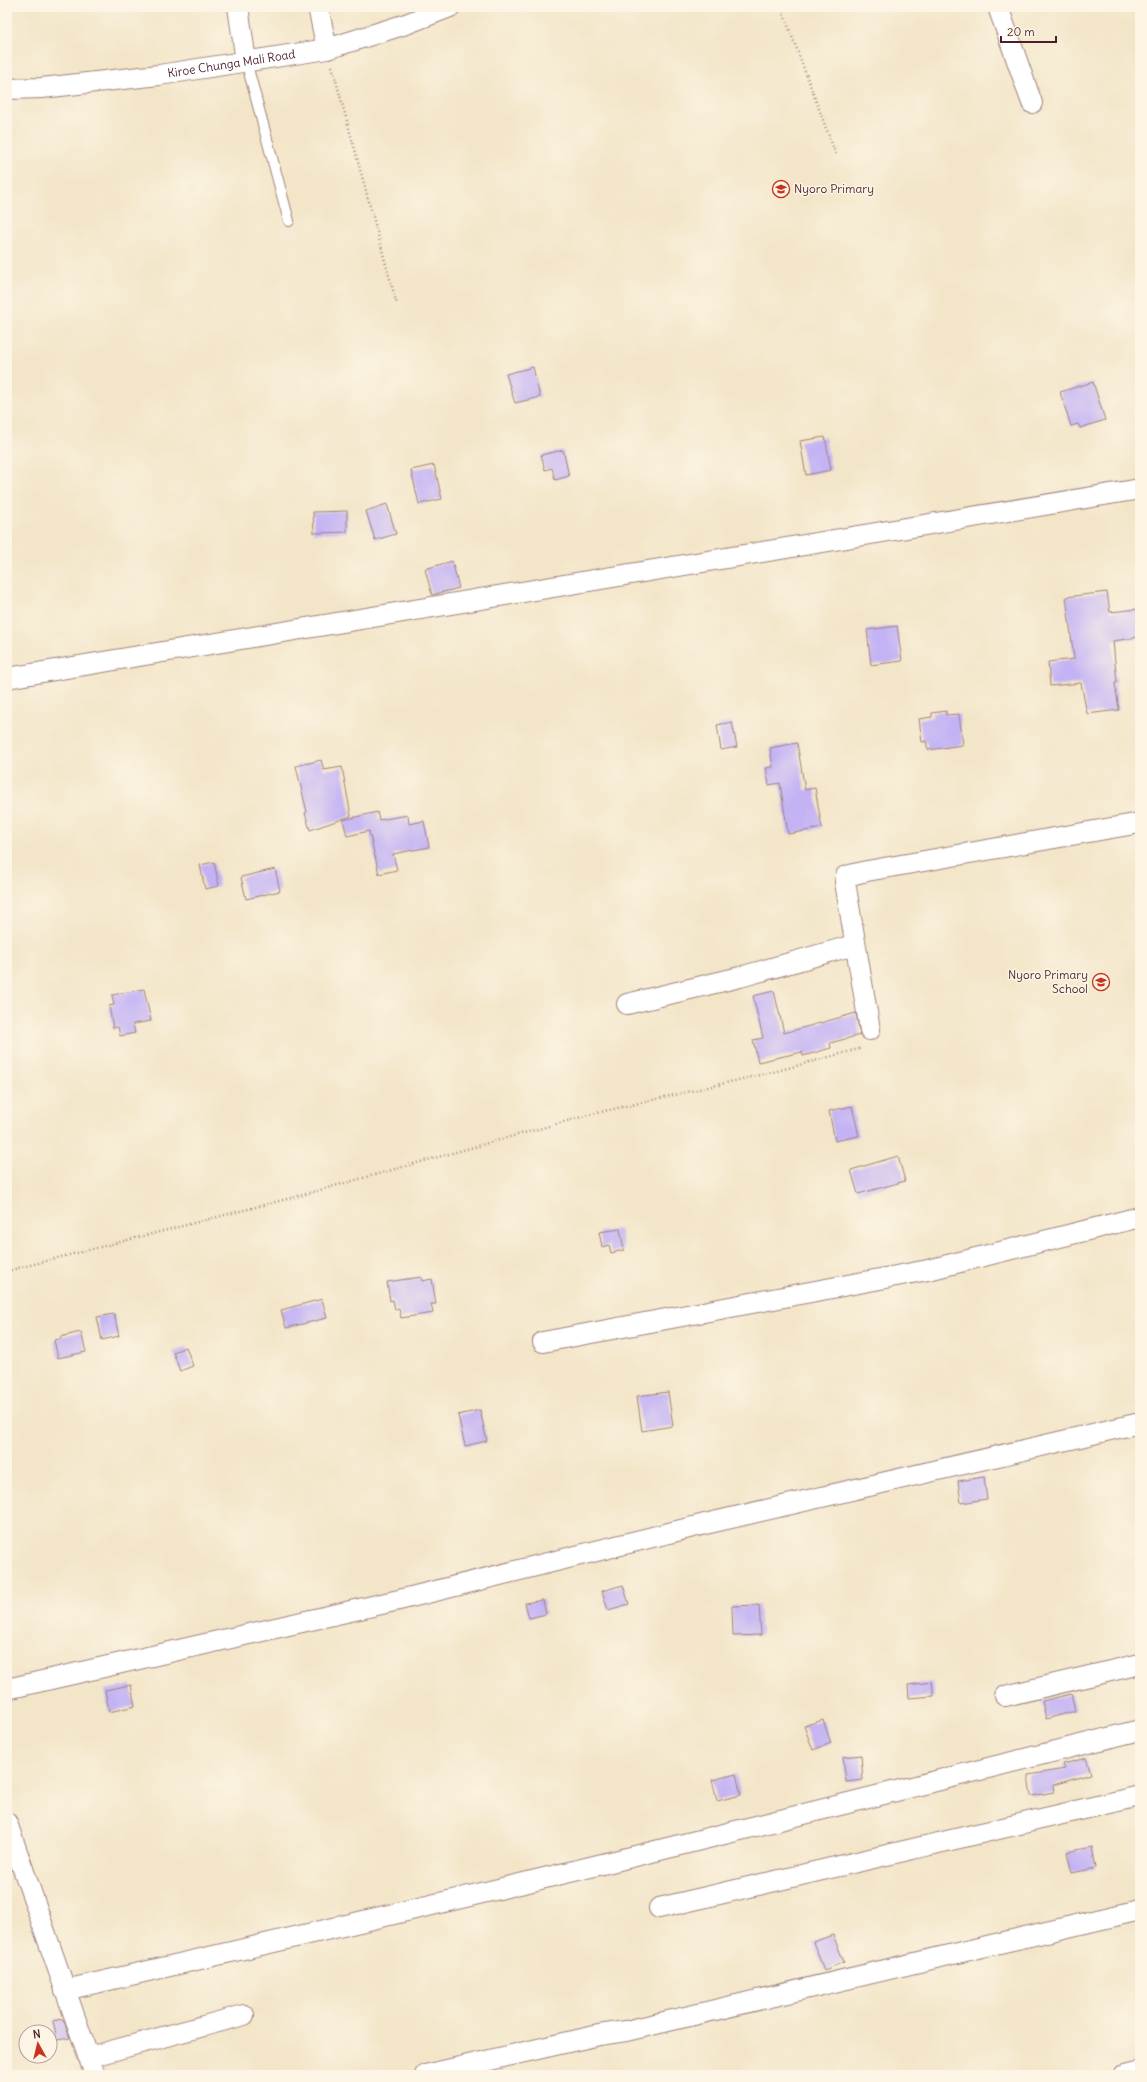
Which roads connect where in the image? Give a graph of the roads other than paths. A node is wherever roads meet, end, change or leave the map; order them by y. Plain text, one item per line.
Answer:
1 (238, 7) edge
2 (318, 7) edge
3 (450, 7) edge
4 (998, 7) edge
5 (327, 49) junction
6 (246, 61) junction
7 (7, 89) edge
8 (1032, 103) dead end
9 (290, 221) dead end
10 (1140, 488) edge
11 (7, 678) edge
12 (1140, 823) edge
13 (854, 945) junction
14 (628, 1004) dead end
15 (870, 1030) road end
16 (1140, 1217) edge
17 (543, 1342) dead end
18 (1140, 1423) edge
19 (1140, 1664) edge
20 (7, 1689) edge
21 (1006, 1696) dead end
22 (1140, 1730) edge
23 (1140, 1796) edge
24 (7, 1823) edge
25 (659, 1908) dead end
26 (1140, 1910) edge
27 (65, 1990) junction
28 (244, 2015) dead end
29 (92, 2066) edge
30 (1140, 2071) edge
31 (425, 2075) edge
32 (1124, 2075) edge

1 - 6 street
2 - 5 street
3 - 5 street, Kiroe Chunga Mali Road
4 - 8 street
5 - 6 street, Kiroe Chunga Mali Road
6 - 7 street, Kiroe Chunga Mali Road
6 - 9 lane
10 - 11 street
12 - 13 street
13 - 14 street
13 - 15 street
16 - 17 street
18 - 20 street
19 - 21 street
22 - 27 street
23 - 25 street
24 - 27 street
26 - 31 street
27 - 29 street
28 - 29 street
30 - 32 street

